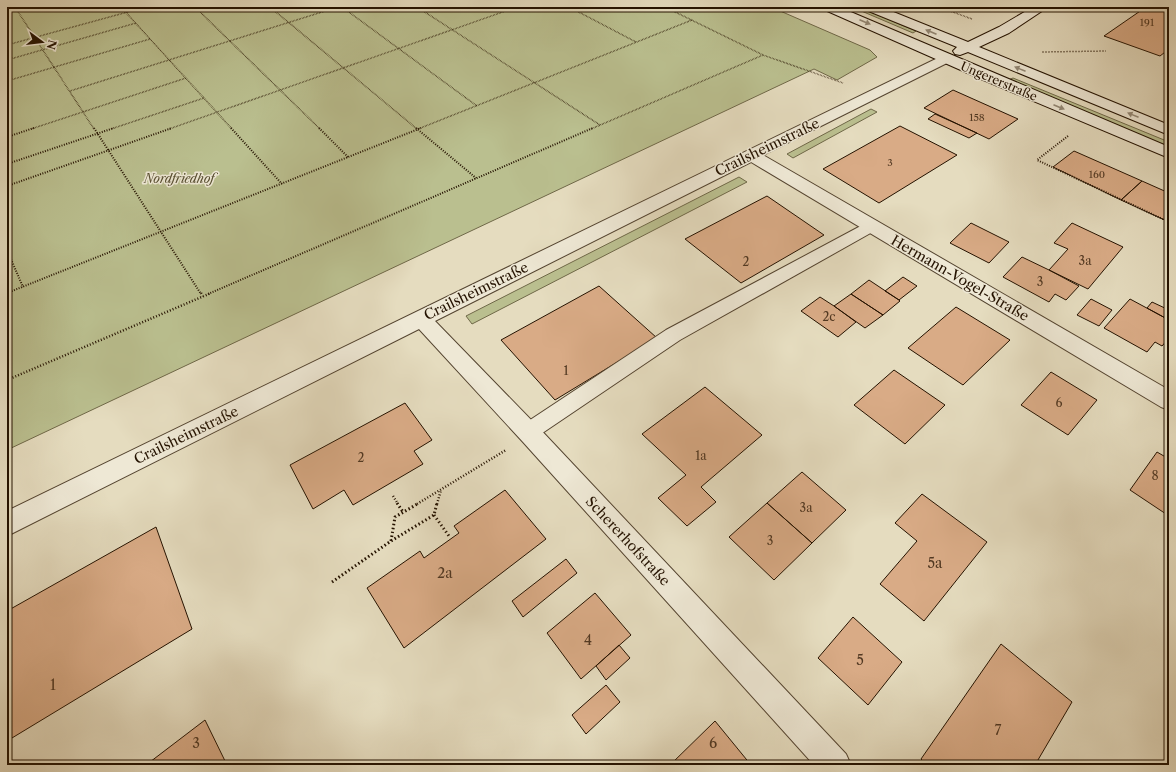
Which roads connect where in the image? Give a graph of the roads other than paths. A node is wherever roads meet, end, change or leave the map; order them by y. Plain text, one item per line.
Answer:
1 (829, 7) edge
2 (870, 7) edge
3 (1042, 7) edge
4 (967, 47) junction
5 (946, 58) junction
6 (1169, 130) edge
7 (1169, 152) edge
8 (751, 155) junction
9 (870, 226) junction
10 (420, 318) junction
11 (1169, 401) edge
12 (519, 440) junction
13 (7, 524) edge
14 (835, 765) edge

1 -> 5 street, Ungererstraße
4 -> 2 street, Ungererstraße
3 - 4 street, Crailsheimstraße
4 - 5 street, Crailsheimstraße
6 -> 4 street, Ungererstraße
5 -> 7 street, Ungererstraße
5 - 8 street, Crailsheimstraße
8 - 9 street, Hermann-Vogel-Straße
8 - 10 street, Crailsheimstraße
9 - 11 street, Hermann-Vogel-Straße
9 - 12 lane
10 - 12 street, Schererhofstraße
10 - 13 street, Crailsheimstraße
12 - 14 street, Schererhofstraße

